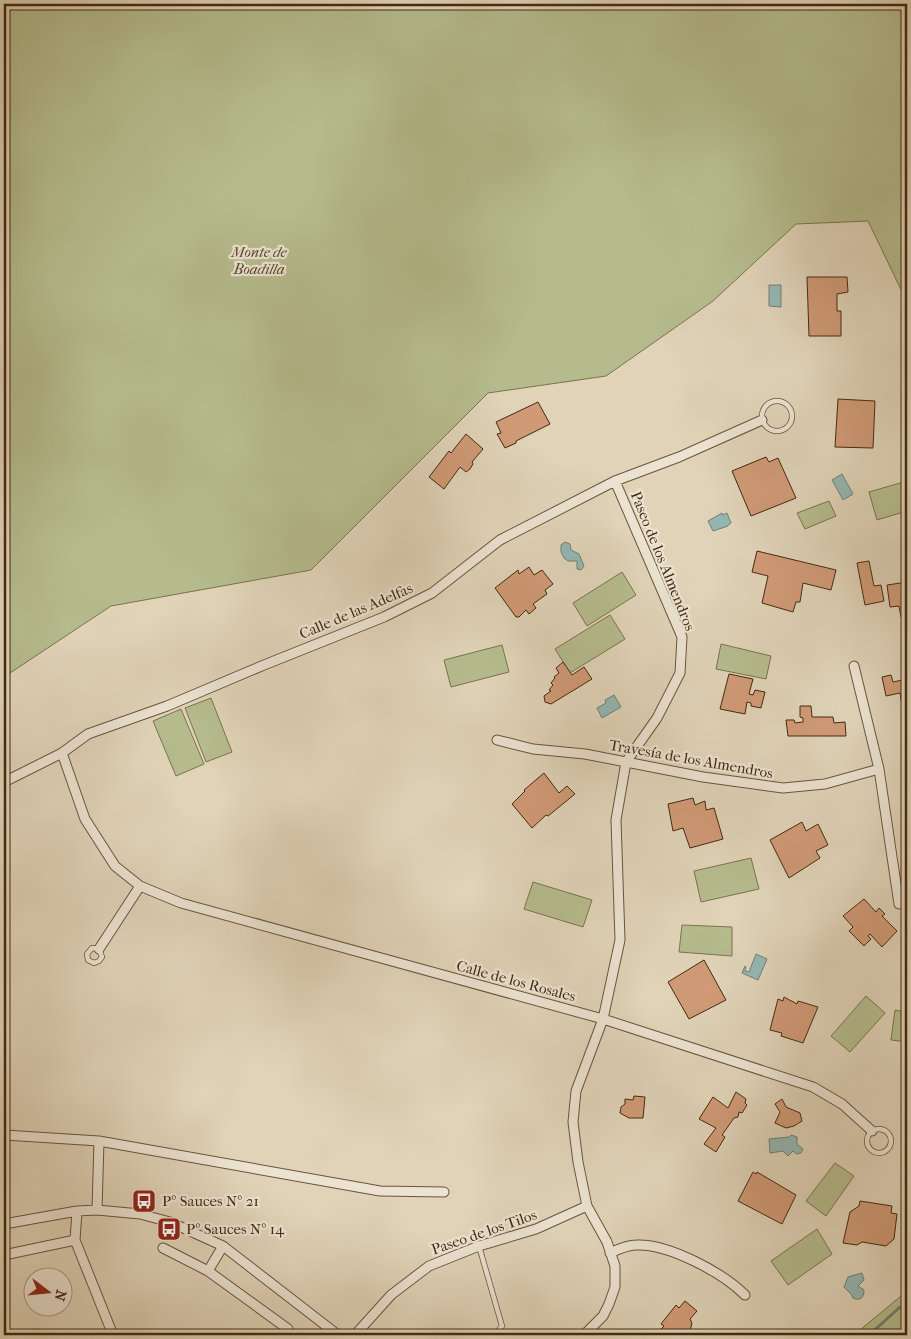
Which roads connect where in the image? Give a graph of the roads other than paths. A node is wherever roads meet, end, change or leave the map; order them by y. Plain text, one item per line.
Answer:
1 (762, 420) junction
2 (615, 481) junction
3 (854, 666) dead end
4 (497, 740) dead end
5 (62, 753) junction
6 (626, 762) junction
7 (879, 769) junction
8 (4, 782) edge
9 (140, 886) junction
10 (899, 904) dead end
11 (99, 949) dead end
12 (603, 1019) junction
13 (872, 1131) junction
14 (4, 1135) edge
15 (99, 1141) junction
16 (444, 1192) dead end
17 (587, 1206) junction
18 (97, 1210) junction
19 (77, 1211) junction
20 (4, 1224) edge
21 (75, 1240) junction
22 (223, 1246) junction
23 (479, 1246) junction
24 (163, 1248) dead end
25 (610, 1253) junction
26 (4, 1254) edge
27 (208, 1271) junction
28 (745, 1295) dead end
29 (113, 1335) edge
30 (286, 1335) edge
31 (338, 1335) edge
32 (355, 1335) edge
33 (495, 1335) edge
34 (584, 1335) edge

1 - 1 lane
1 - 2 street, Calle de las Adelfas
2 - 5 street, Calle de las Adelfas
2 - 6 street, Paseo de los Almendros
3 - 7 street
4 - 6 street, Travesía de los Almendros
5 - 8 street, Calle de las Adelfas
5 - 9 street, Calle de los Rosales
6 - 7 street, Travesía de los Almendros
6 - 12 street, Paseo de los Almendros
7 - 10 street
9 - 11 street
9 - 12 street, Calle de los Rosales
12 - 13 street, Calle de los Rosales
12 - 17 street, Paseo de los Almendros
13 - 13 lane
14 - 15 street
15 - 16 street
15 - 18 street
17 - 23 street, Paseo de los Tilos
17 - 25 street, Paseo de los Almendros
18 - 19 street
18 - 22 street
19 - 20 street
19 - 21 street
21 - 26 street
21 - 29 street
22 - 27 street
22 - 31 street
23 - 32 street, Paseo de los Tilos
23 - 33 lane
24 - 27 street
25 - 28 street
25 - 34 street, Paseo de los Almendros
27 - 30 street

